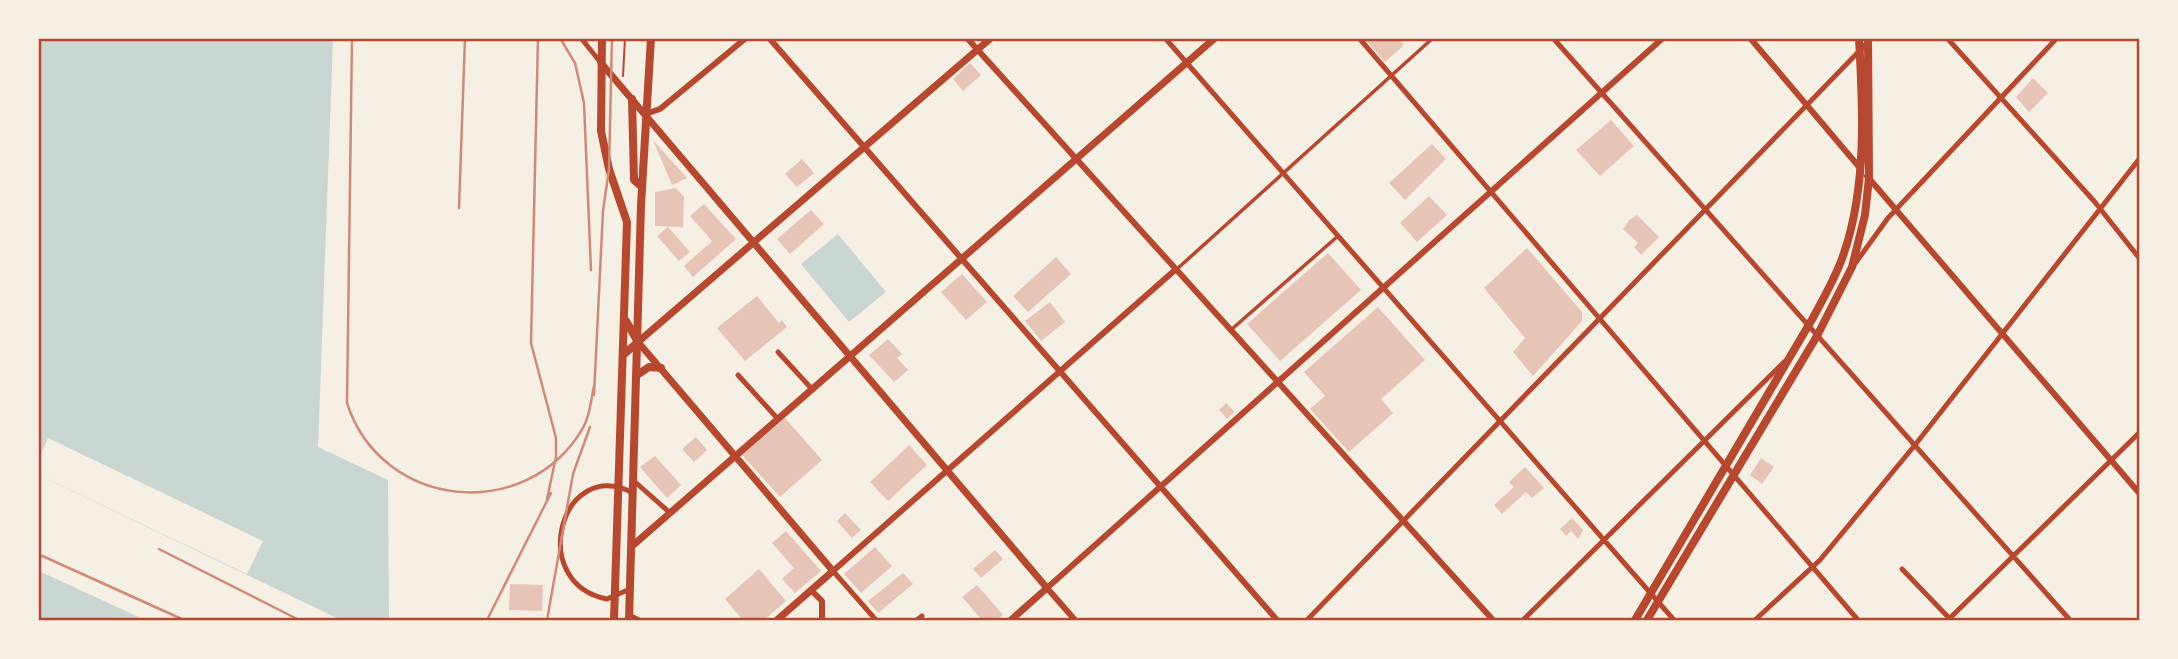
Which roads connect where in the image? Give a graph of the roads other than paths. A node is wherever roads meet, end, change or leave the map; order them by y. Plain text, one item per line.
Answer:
1 (581, 38) edge
2 (602, 38) edge
3 (746, 38) edge
4 (769, 38) edge
5 (967, 38) edge
6 (991, 38) edge
7 (1165, 38) edge
8 (1215, 38) edge
9 (1359, 38) edge
10 (1433, 38) edge
11 (1553, 38) edge
12 (1663, 38) edge
13 (1750, 38) edge
14 (1859, 38) edge
15 (1947, 38) edge
16 (2057, 38) edge
17 (650, 39) edge
18 (1869, 40) edge
19 (977, 50) junction
20 (1860, 54) junction
21 (601, 63) junction
22 (1187, 63) junction
23 (1391, 75) junction
24 (1602, 93) junction
25 (2000, 97) junction
26 (632, 99) junction
27 (1808, 107) junction
28 (645, 114) junction
29 (864, 148) junction
30 (2140, 158) edge
31 (1076, 159) junction
32 (1860, 167) junction
33 (1283, 176) junction
34 (1869, 178) junction
35 (642, 187) junction
36 (1491, 192) junction
37 (2099, 208) junction
38 (1896, 210) junction
39 (1707, 212) junction
40 (1338, 236) junction
41 (754, 243) junction
42 (960, 259) junction
43 (2140, 259) edge
44 (1852, 267) junction
45 (1175, 270) junction
46 (1383, 288) junction
47 (624, 315) junction
48 (1601, 319) junction
49 (1808, 326) junction
50 (1230, 330) junction
51 (2002, 333) junction
52 (1817, 336) junction
53 (638, 342) junction
54 (778, 352) dead end
55 (622, 355) junction
56 (850, 355) junction
57 (1791, 355) junction
58 (661, 368) junction
59 (1059, 372) junction
60 (637, 375) junction
61 (738, 375) dead end
62 (1277, 383) junction
63 (811, 388) junction
64 (777, 418) junction
65 (1501, 423) junction
66 (2140, 432) edge
67 (1704, 438) junction
68 (1915, 445) junction
69 (733, 456) junction
70 (2110, 460) junction
71 (1727, 465) junction
72 (947, 470) junction
73 (1734, 474) junction
74 (634, 481) junction
75 (619, 485) junction
76 (1161, 486) junction
77 (633, 493) junction
78 (2140, 494) edge
79 (669, 512) junction
80 (1402, 521) junction
81 (1603, 539) junction
82 (631, 547) junction
83 (2012, 556) junction
84 (1814, 568) junction
85 (1902, 569) dead end
86 (833, 571) junction
87 (1047, 588) junction
88 (630, 589) junction
89 (811, 590) junction
90 (1651, 593) junction
91 (615, 598) junction
92 (1658, 602) junction
93 (629, 618) edge
94 (1949, 620) edge
95 (614, 621) edge
96 (639, 621) edge
97 (777, 621) edge
98 (822, 621) edge
99 (876, 621) edge
100 (1011, 621) edge
101 (1075, 621) edge
102 (1277, 621) edge
103 (1307, 621) edge
104 (1493, 621) edge
105 (1523, 621) edge
106 (1635, 621) edge
107 (1647, 621) edge
108 (1674, 621) edge
109 (1755, 621) edge
110 (1858, 621) edge
111 (2070, 621) edge

1 - 21 street
2 - 21 main road
3 - 28 street
4 - 29 street
5 - 19 street
6 - 19 main road
7 - 22 street
8 - 22 main road
9 - 23 street
10 - 23 street
11 - 24 street
12 - 24 street
13 - 27 street
14 - 20 main road
15 - 25 street
16 - 25 street
17 - 28 main road
18 - 20 street
18 - 34 main road
19 - 29 main road
19 - 31 street
20 - 27 street
20 - 32 main road
21 - 26 main road
21 - 47 main road
22 - 31 main road
22 - 33 street
23 - 33 street
23 - 36 street
24 - 36 street
24 - 39 street
25 - 37 street
25 - 38 street
26 - 28 main road
26 - 35 main road
27 - 32 street
27 - 39 street
28 - 35 main road
28 - 41 main road
29 - 41 main road
29 - 42 street
30 - 37 street
31 - 42 main road
31 - 45 street
32 - 34 street
32 - 49 main road
33 - 40 street
33 - 45 street
34 - 38 street
34 - 44 main road
35 - 53 main road
36 - 46 street
36 - 48 street
37 - 43 street
37 - 51 street
38 - 44 street
38 - 51 street
39 - 48 street
39 - 49 street
40 - 46 street
40 - 50 street
41 - 53 main road
41 - 56 main road
42 - 56 main road
42 - 59 street
44 - 52 main road
45 - 50 street
45 - 59 street
46 - 62 street
46 - 65 street
47 - 53 main road
47 - 55 main road
48 - 65 street
48 - 67 street
49 - 52 street
49 - 57 main road
50 - 62 street
51 - 68 street
51 - 70 street
52 - 68 street
52 - 73 main road
53 - 55 main road
53 - 58 main road
53 - 60 main road
54 - 63 street
55 - 75 main road
56 - 63 main road
56 - 72 main road
57 - 67 street
57 - 71 main road
58 - 60 main road
58 - 69 main road
59 - 72 street
59 - 76 street
60 - 74 main road
61 - 64 street
62 - 76 street
62 - 80 street
63 - 64 main road
64 - 69 main road
65 - 80 street
65 - 81 street
66 - 70 street
67 - 71 street
67 - 81 street
68 - 83 street
68 - 84 street
69 - 79 main road
69 - 86 main road
70 - 78 street
70 - 83 street
71 - 73 street
71 - 90 main road
72 - 86 street
72 - 87 main road
73 - 84 street
73 - 92 main road
74 - 77 main road
74 - 79 street
75 - 77 street
75 - 91 main road
75 - 91 street
76 - 87 street
76 - 102 street
77 - 82 main road
79 - 82 main road
80 - 103 street
80 - 104 street
81 - 90 street
81 - 105 street
82 - 88 main road
83 - 94 street
83 - 111 street
84 - 109 street
84 - 110 street
85 - 94 street
86 - 89 main road
86 - 99 street
87 - 100 main road
87 - 101 street
88 - 91 street
88 - 93 main road
89 - 97 main road
89 - 98 street
90 - 92 street
90 - 106 main road
91 - 95 main road
92 - 107 main road
92 - 108 street
93 - 96 street

